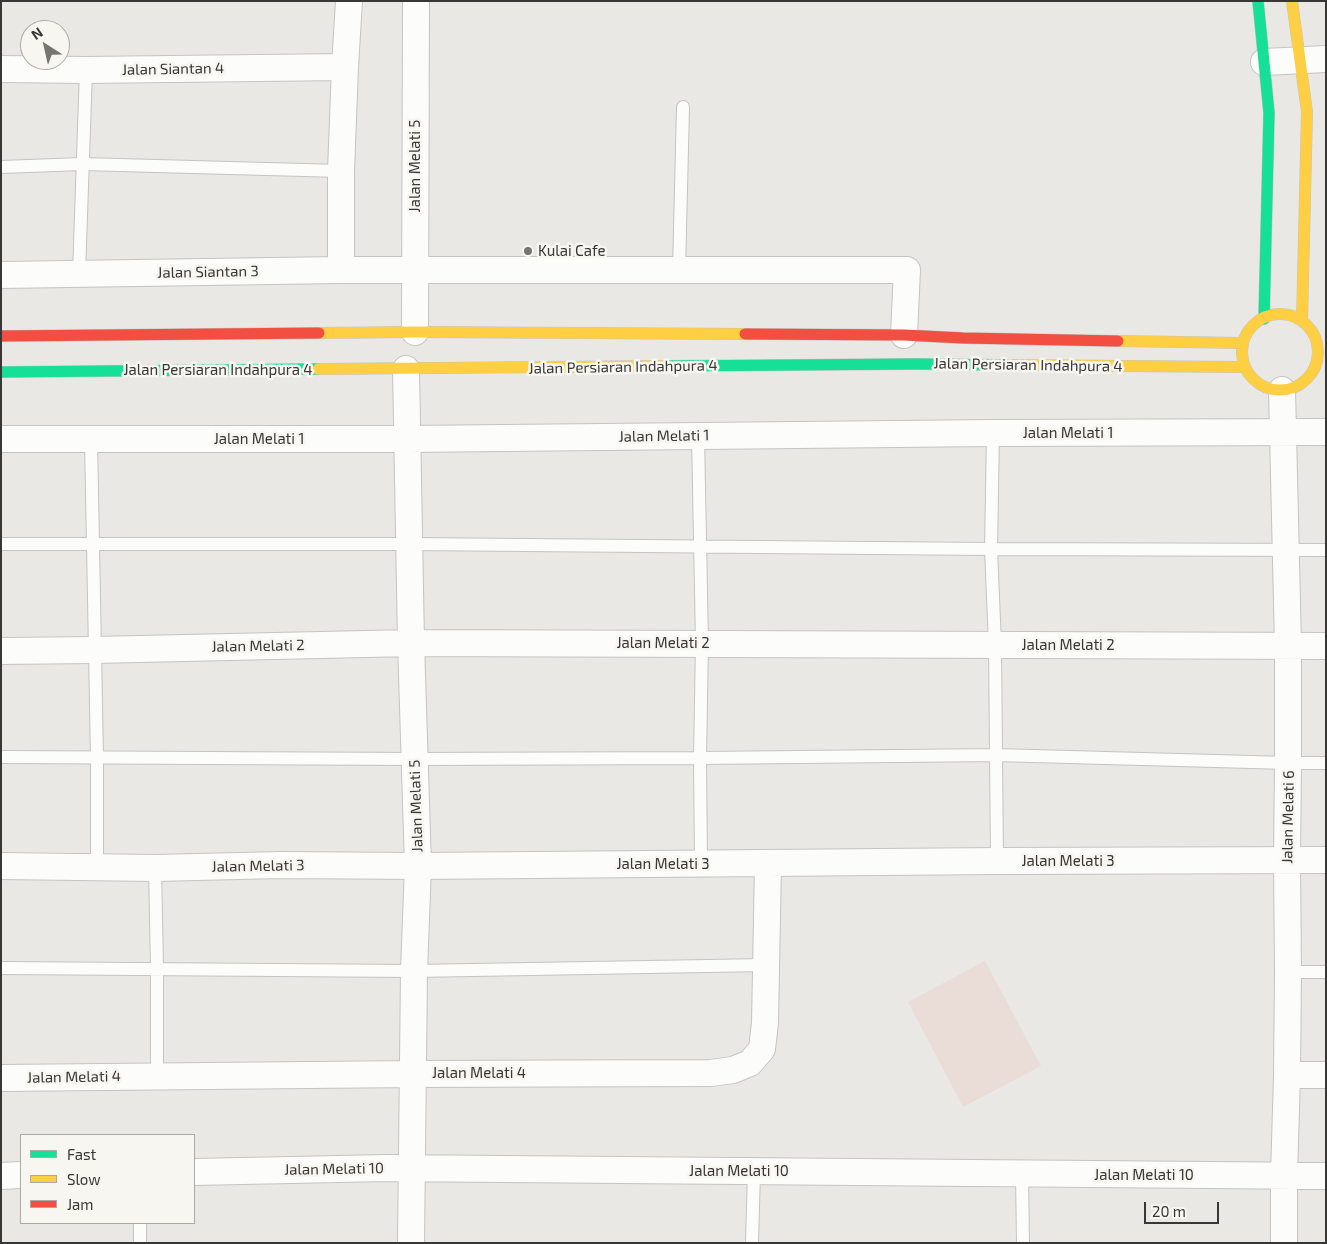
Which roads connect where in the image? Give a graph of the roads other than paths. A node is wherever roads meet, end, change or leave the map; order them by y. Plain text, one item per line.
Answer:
1 (349, 1) edge
2 (416, 1) edge
3 (1258, 1) edge
4 (1292, 1) edge
5 (1326, 59) edge
6 (1300, 60) junction
7 (1264, 62) junction
8 (345, 67) junction
9 (1, 69) edge
10 (86, 70) junction
11 (683, 107) dead end
12 (82, 164) junction
13 (1, 167) edge
14 (341, 171) junction
15 (341, 270) junction
16 (679, 270) junction
17 (415, 271) junction
18 (79, 274) junction
19 (1, 275) edge
20 (1264, 319) junction
21 (1302, 321) junction
22 (415, 332) junction
23 (904, 335) junction
24 (1, 336) edge
25 (1321, 339) edge
26 (1243, 343) junction
27 (1245, 366) junction
28 (406, 369) junction
29 (1, 372) edge
30 (1326, 372) edge
31 (1312, 373) junction
32 (1282, 390) junction
33 (1326, 432) edge
34 (993, 433) junction
35 (1282, 433) junction
36 (698, 436) junction
37 (1, 439) edge
38 (91, 439) junction
39 (407, 439) junction
40 (1, 544) edge
41 (410, 544) junction
42 (92, 545) junction
43 (699, 547) junction
44 (991, 549) junction
45 (1326, 550) edge
46 (1285, 551) junction
47 (411, 642) junction
48 (702, 643) junction
49 (995, 644) junction
50 (1288, 646) junction
51 (1326, 646) edge
52 (94, 650) junction
53 (1, 651) edge
54 (996, 755) junction
55 (1, 757) edge
56 (97, 758) junction
57 (700, 758) junction
58 (415, 759) junction
59 (1288, 763) junction
60 (1326, 763) edge
61 (1287, 860) junction
62 (1326, 860) edge
63 (997, 861) junction
64 (768, 863) junction
65 (701, 864) junction
66 (1, 866) edge
67 (418, 866) junction
68 (97, 867) junction
69 (155, 868) junction
70 (766, 965) junction
71 (1, 968) edge
72 (157, 968) junction
73 (414, 970) junction
74 (1288, 972) junction
75 (1326, 972) edge
76 (413, 1074) junction
77 (1287, 1075) junction
78 (1326, 1075) edge
79 (156, 1076) junction
80 (1, 1078) edge
81 (411, 1169) junction
82 (195, 1172) edge
83 (754, 1172) junction
84 (1022, 1174) junction
85 (20, 1175) edge
86 (1, 1176) edge
87 (1284, 1176) junction
88 (1326, 1176) edge
89 (140, 1224) edge
90 (140, 1243) edge
91 (411, 1243) edge
92 (752, 1243) edge
93 (1023, 1243) edge
94 (1284, 1243) edge

1 - 8 street
2 - 17 street, Jalan Melati 5
3 - 7 main road
4 - 6 main road
5 - 6 street
6 - 7 street
6 - 21 main road
7 - 20 main road
8 - 10 street, Jalan Siantan 4
8 - 14 street
9 - 10 street, Jalan Siantan 4
10 - 12 lane
11 - 16 lane
12 - 13 lane
12 - 14 lane
12 - 18 lane
14 - 15 street
15 - 17 street, Jalan Siantan 3
15 - 18 street, Jalan Siantan 3
16 - 17 street, Jalan Siantan 3
16 - 23 street, Jalan Siantan 3
17 - 22 street, Jalan Melati 5
18 - 19 street, Jalan Siantan 3
20 - 21 main road
20 - 26 main road
21 - 25 main road
22 - 23 main road, Jalan Persiaran Indahpura 4
22 - 24 main road, Jalan Persiaran Indahpura 4
23 - 26 main road, Jalan Persiaran Indahpura 4
25 - 31 main road
26 - 27 main road
27 - 28 main road, Jalan Persiaran Indahpura 4
27 - 32 main road
28 - 29 main road, Jalan Persiaran Indahpura 4
28 - 39 street, Jalan Melati 5
30 - 31 main road
31 - 32 main road
32 - 35 street, Jalan Melati 6
33 - 35 street, Jalan Melati 1
34 - 35 street, Jalan Melati 1
34 - 36 street, Jalan Melati 1
34 - 44 lane
35 - 46 street, Jalan Melati 6
36 - 39 street, Jalan Melati 1
36 - 43 lane
37 - 38 street, Jalan Melati 1
38 - 39 street, Jalan Melati 1
38 - 42 lane
39 - 41 street, Jalan Melati 5
40 - 42 lane
41 - 42 lane
41 - 43 lane
41 - 47 street, Jalan Melati 5
42 - 52 lane
43 - 44 lane
43 - 48 lane
44 - 46 lane
44 - 49 lane
45 - 46 lane
46 - 50 street, Jalan Melati 6
47 - 48 street, Jalan Melati 2
47 - 52 street, Jalan Melati 2
47 - 58 street, Jalan Melati 5
48 - 49 street, Jalan Melati 2
48 - 57 lane
49 - 50 street, Jalan Melati 2
49 - 54 lane
50 - 51 street, Jalan Melati 2
50 - 59 street, Jalan Melati 6
52 - 53 street, Jalan Melati 2
52 - 56 lane
54 - 57 lane
54 - 59 lane
54 - 63 lane
55 - 56 lane
56 - 58 lane
56 - 68 lane
57 - 58 lane
57 - 65 lane
58 - 67 street, Jalan Melati 5
59 - 60 lane
59 - 61 street, Jalan Melati 6
61 - 62 street, Jalan Melati 3
61 - 63 street, Jalan Melati 3
61 - 74 street, Jalan Melati 6
63 - 64 street, Jalan Melati 3
64 - 65 street, Jalan Melati 3
64 - 70 street, Jalan Melati 4
65 - 67 street, Jalan Melati 3
66 - 68 street, Jalan Melati 3
67 - 69 street, Jalan Melati 3
67 - 73 street, Jalan Melati 5
68 - 69 street, Jalan Melati 3
69 - 72 lane
70 - 73 lane
70 - 76 street, Jalan Melati 4
71 - 72 lane
72 - 73 lane
72 - 79 lane
73 - 76 street, Jalan Melati 5
74 - 75 lane
74 - 77 street, Jalan Melati 6
76 - 79 street, Jalan Melati 4
76 - 81 street, Jalan Melati 5
77 - 78 street
77 - 87 street, Jalan Melati 6
79 - 80 street, Jalan Melati 4
81 - 82 street, Jalan Melati 10
81 - 83 street, Jalan Melati 10
81 - 91 street, Jalan Melati 5
83 - 84 street, Jalan Melati 10
83 - 92 lane
84 - 87 street, Jalan Melati 10
84 - 93 lane
85 - 86 street
87 - 88 street, Jalan Melati 10
87 - 94 street, Jalan Melati 6
89 - 90 lane

